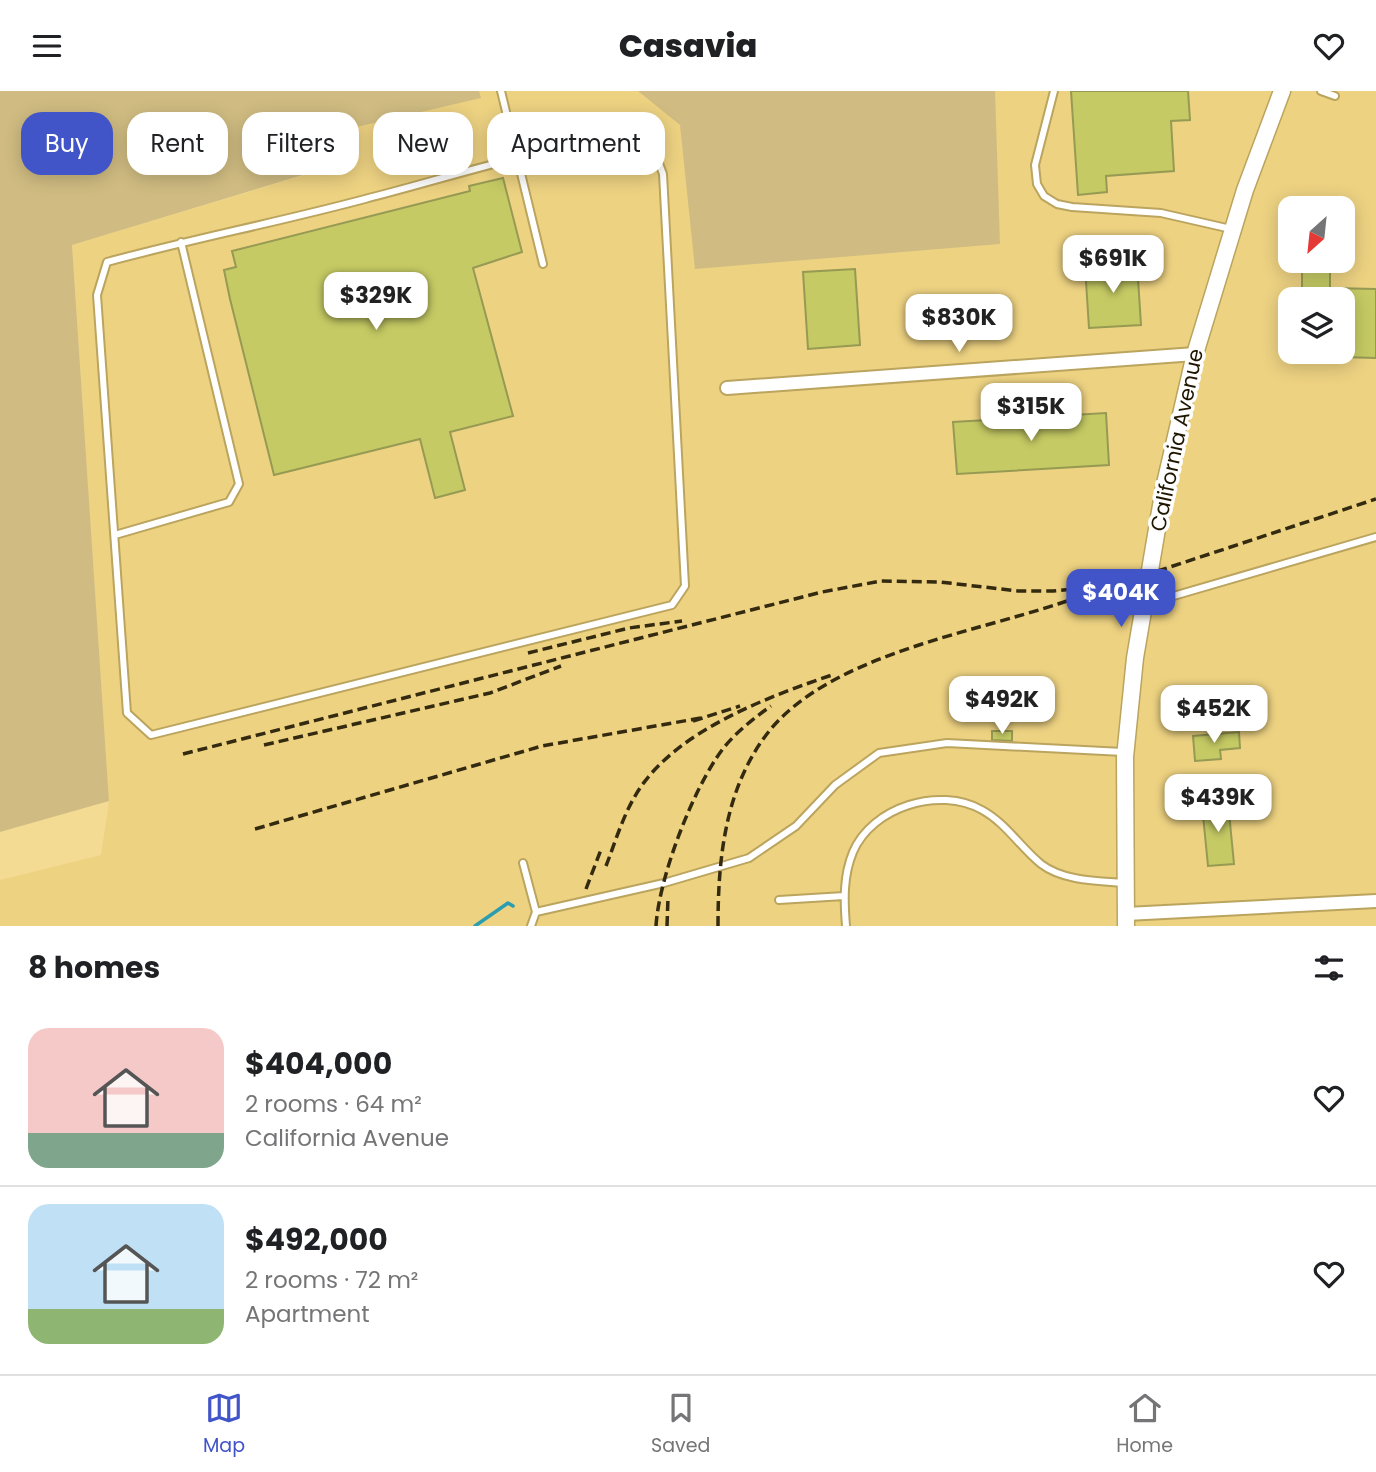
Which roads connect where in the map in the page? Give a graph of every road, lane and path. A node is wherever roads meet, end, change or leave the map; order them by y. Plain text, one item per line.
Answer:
1 (501, 91) edge
2 (1054, 91) edge
3 (1282, 91) edge
4 (1321, 91) edge
5 (1335, 96) dead end
6 (505, 112) edge
7 (487, 165) edge
8 (520, 175) edge
9 (663, 175) edge
10 (1233, 229) junction
11 (181, 242) junction
12 (543, 264) dead end
13 (1195, 354) junction
14 (727, 388) dead end
15 (115, 535) junction
16 (1376, 537) edge
17 (1144, 605) junction
18 (1125, 752) junction
19 (523, 863) dead end
20 (1126, 883) junction
21 (844, 896) junction
22 (779, 900) dead end
23 (1376, 901) edge
24 (536, 912) junction
25 (1126, 920) edge
26 (531, 926) edge
27 (845, 926) edge

1 - 6 lane
2 - 10 lane
3 - 10 street, California Avenue
4 - 5 lane
7 - 11 lane
8 - 12 lane
9 - 15 lane
10 - 13 street, California Avenue
11 - 15 lane
11 - 15 lane
13 - 14 street
13 - 17 street, California Avenue
16 - 17 lane
17 - 18 street, California Avenue
18 - 20 street, California Avenue
18 - 24 lane
19 - 24 lane
20 - 21 lane
20 - 25 street, California Avenue
21 - 22 lane
21 - 27 lane
23 - 25 street
24 - 26 lane

